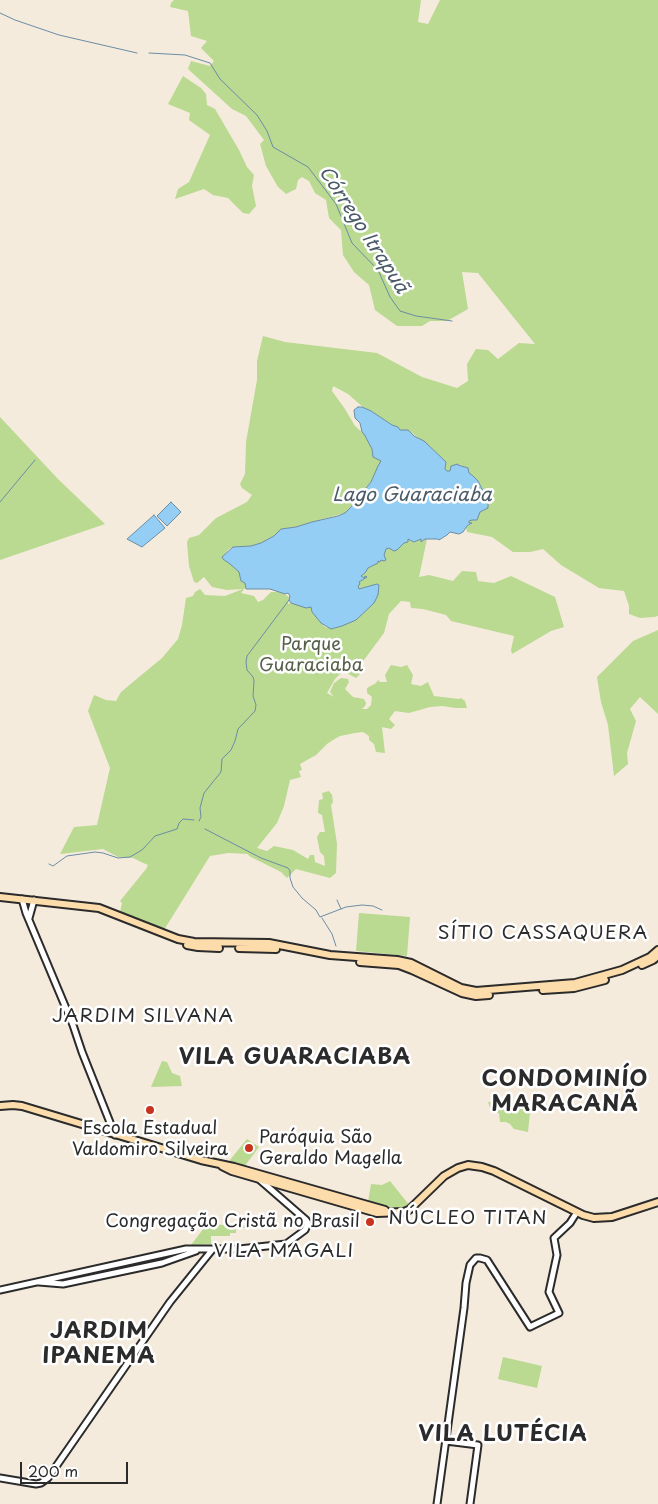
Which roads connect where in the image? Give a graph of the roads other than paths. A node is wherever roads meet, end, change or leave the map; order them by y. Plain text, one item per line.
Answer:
1 (0, 897) edge
2 (0, 901) edge
3 (22, 901) junction
4 (33, 902) junction
5 (29, 919) junction
6 (658, 951) edge
7 (655, 959) edge
8 (0, 1106) edge
9 (110, 1120) junction
10 (106, 1132) junction
11 (116, 1135) junction
12 (272, 1183) junction
13 (658, 1202) edge
14 (577, 1212) junction
15 (212, 1250) junction
16 (0, 1290) edge
17 (446, 1441) junction
18 (0, 1478) edge
19 (437, 1504) edge
20 (470, 1504) edge

1 - 3 main road
2 - 3 main road
3 - 4 main road
3 - 5 street
4 - 5 street
4 - 7 main road
5 - 9 street
6 - 7 main road
8 - 10 main road
9 - 10 street
9 - 11 street
10 - 11 main road
11 - 12 main road
12 - 14 main road
12 - 15 street
13 - 14 main road
14 - 17 street
15 - 16 street
15 - 18 street
17 - 19 street
17 - 20 street

